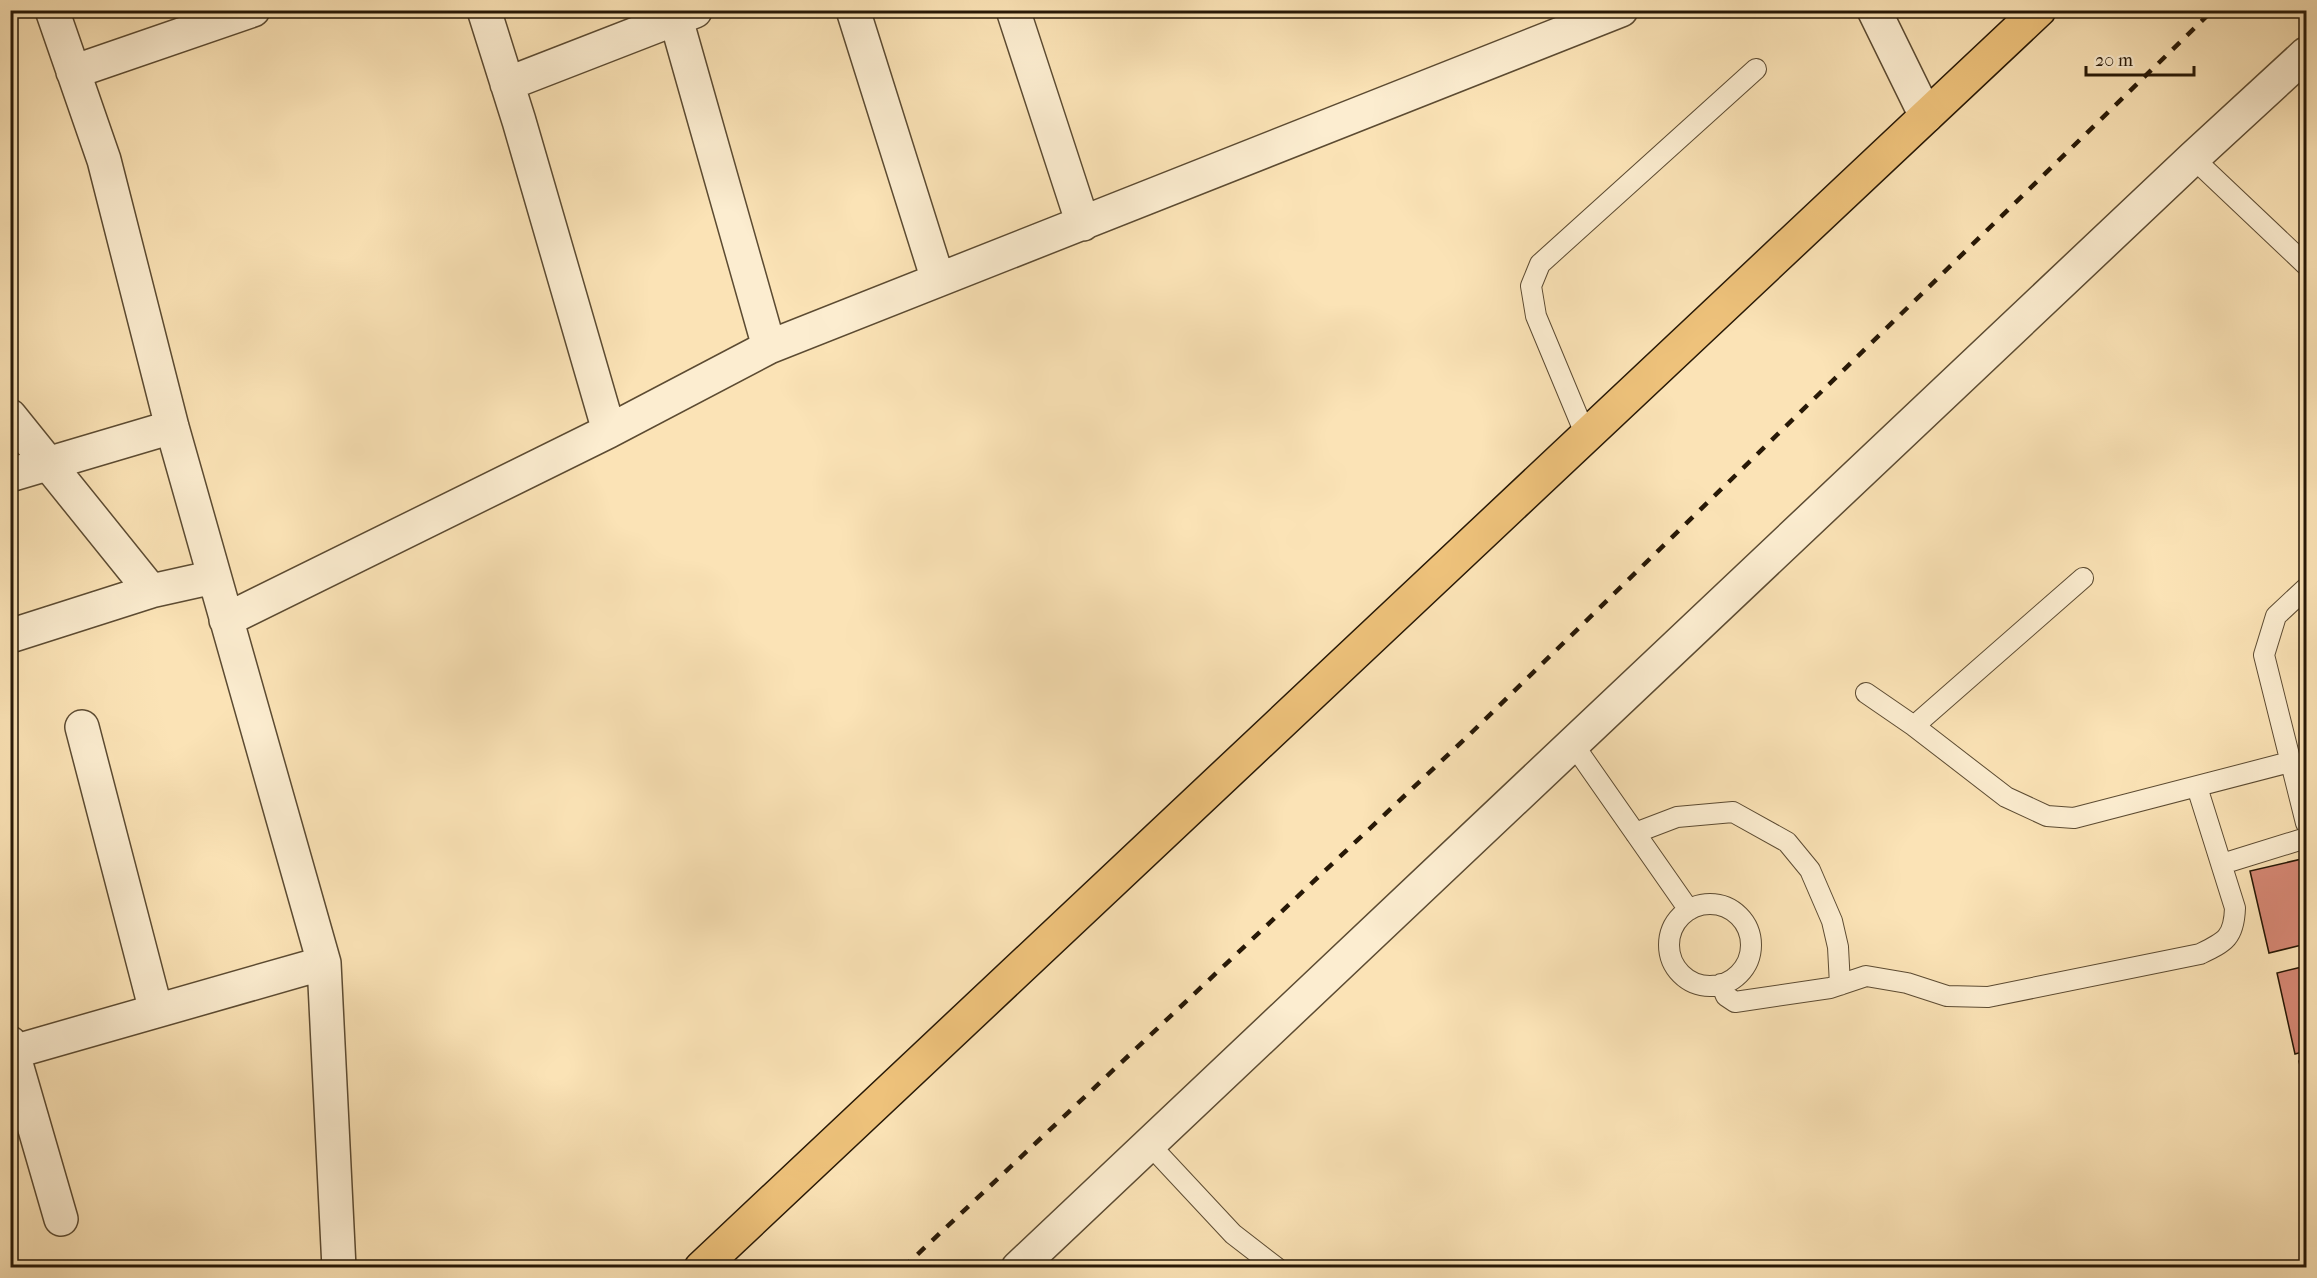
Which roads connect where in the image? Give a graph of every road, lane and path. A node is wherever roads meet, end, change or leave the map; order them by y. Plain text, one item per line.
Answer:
1 (52, 10) edge
2 (253, 10) edge
3 (484, 10) edge
4 (853, 10) edge
5 (1013, 10) edge
6 (1874, 10) edge
7 (2039, 10) edge
8 (1609, 13) edge
9 (686, 15) edge
10 (2307, 54) edge
11 (1756, 69) dead end
12 (73, 72) junction
13 (507, 84) junction
14 (1926, 116) junction
15 (2193, 158) junction
16 (1083, 224) junction
17 (2298, 247) edge
18 (2307, 265) edge
19 (938, 280) junction
20 (769, 347) junction
21 (10, 416) edge
22 (172, 427) junction
23 (609, 431) junction
24 (1586, 436) junction
25 (49, 464) junction
26 (10, 475) edge
27 (214, 577) junction
28 (2083, 578) dead end
29 (2307, 588) edge
30 (151, 591) junction
31 (226, 620) junction
32 (10, 636) edge
33 (1866, 693) dead end
34 (1914, 726) junction
35 (82, 727) dead end
36 (1573, 744) junction
37 (2290, 762) junction
38 (2197, 787) junction
39 (2307, 823) edge
40 (1635, 833) junction
41 (2307, 838) edge
42 (2222, 864) junction
43 (1689, 910) junction
44 (324, 963) junction
45 (1721, 984) junction
46 (1840, 985) junction
47 (156, 1011) junction
48 (12, 1048) edge
49 (1149, 1144) junction
50 (61, 1218) dead end
51 (339, 1268) edge
52 (701, 1268) edge
53 (1018, 1268) edge
54 (1277, 1268) edge

1 - 12 street
2 - 12 street
3 - 13 street
4 - 19 street
5 - 16 street
6 - 14 street
7 - 14 main road
8 - 16 street
9 - 13 street
9 - 20 street
10 - 15 street
11 - 24 lane
12 - 22 street
13 - 23 street
14 - 24 main road
15 - 17 lane
15 - 36 street
16 - 19 street
17 - 18 lane
19 - 20 street
20 - 23 street
21 - 25 street
22 - 25 street
22 - 27 street
23 - 31 street
24 - 52 main road
25 - 26 street
25 - 30 street
27 - 30 street
27 - 31 street
28 - 34 lane
29 - 37 lane
30 - 32 street
31 - 44 street
33 - 34 lane
34 - 38 lane
35 - 47 street
36 - 40 lane
36 - 49 street
37 - 38 lane
37 - 39 lane
38 - 42 lane
40 - 43 lane
40 - 46 lane
41 - 42 lane
42 - 46 lane
43 - 45 lane
43 - 45 lane
44 - 47 street
44 - 51 street
45 - 46 lane
47 - 48 street
48 - 50 street
49 - 53 street
49 - 54 lane

